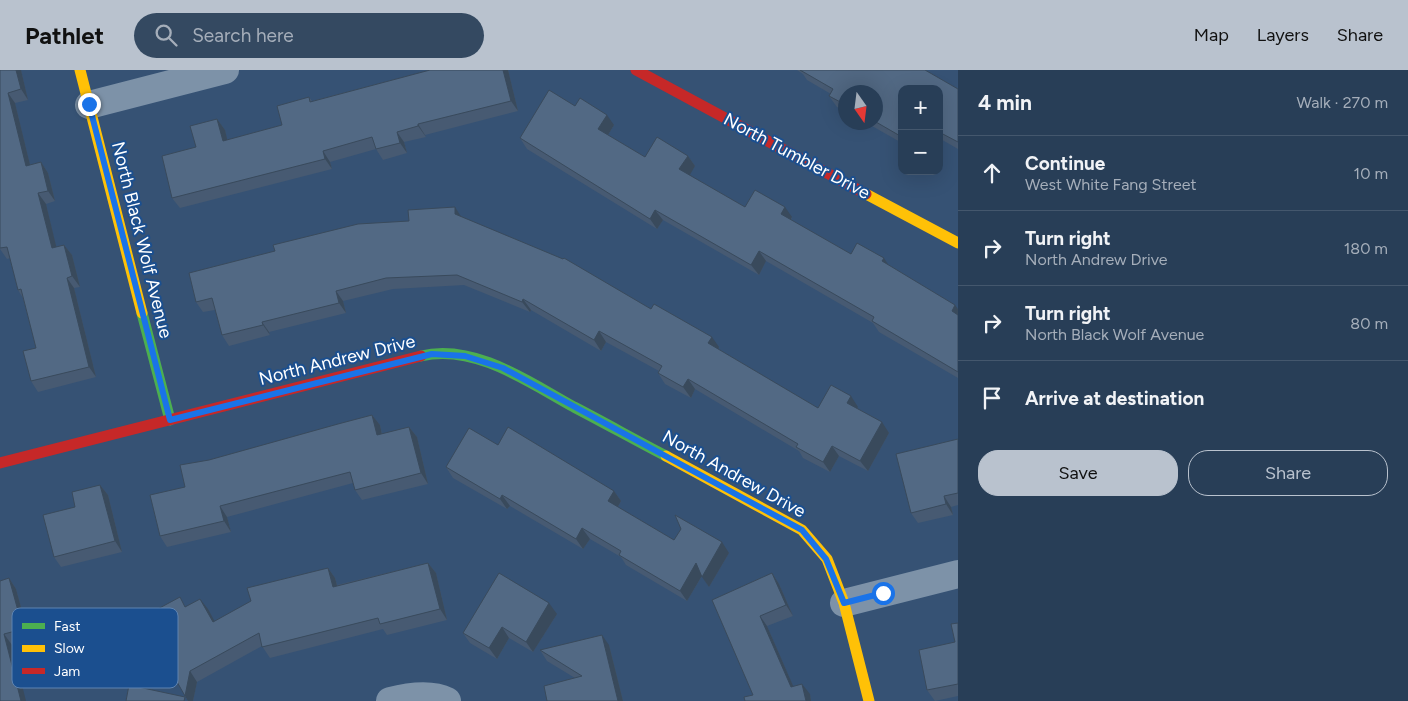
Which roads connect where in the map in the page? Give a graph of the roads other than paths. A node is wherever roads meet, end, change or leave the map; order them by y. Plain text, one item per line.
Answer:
1 (80, 70) edge
2 (225, 70) edge
3 (636, 70) edge
4 (89, 104) junction
5 (958, 242) edge
6 (170, 420) junction
7 (0, 463) edge
8 (958, 574) edge
9 (844, 603) junction
10 (390, 701) edge
11 (447, 701) edge
12 (869, 701) edge

1 - 4 street, North Black Wolf Avenue
2 - 4 street
3 - 5 street, North Tumbler Drive
4 - 6 street, North Black Wolf Avenue
6 - 7 street, North Andrew Drive
6 - 9 street, North Andrew Drive
8 - 9 street
9 - 12 street, North Andrew Drive
10 - 11 street

